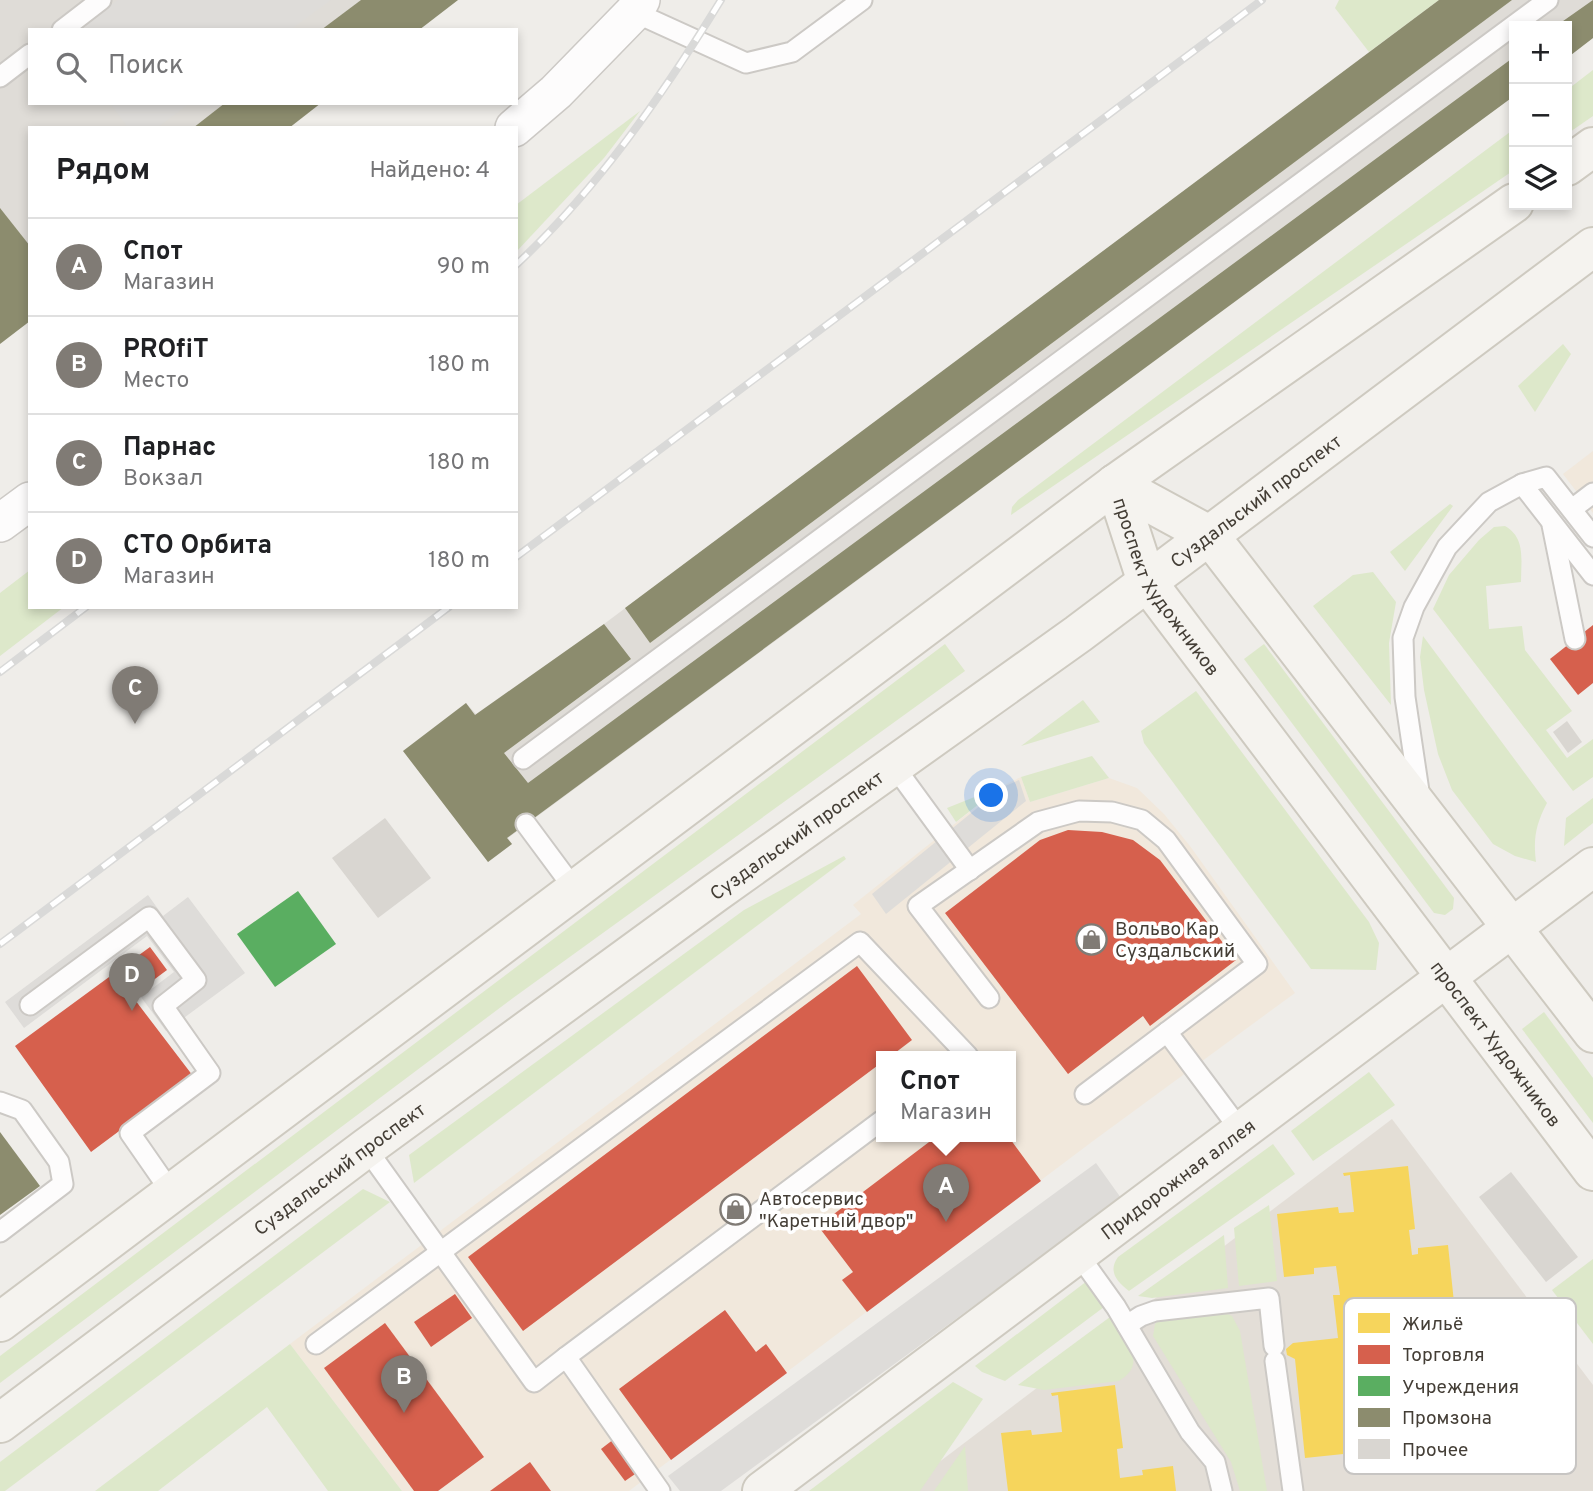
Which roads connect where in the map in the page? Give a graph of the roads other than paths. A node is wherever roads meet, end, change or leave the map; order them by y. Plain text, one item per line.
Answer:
1 (101, 0) edge
2 (862, 0) edge
3 (1548, 0) edge
4 (638, 6) edge
5 (65, 28) edge
6 (28, 55) edge
7 (4, 65) edge
8 (516, 126) edge
9 (1593, 147) edge
10 (1572, 162) edge
11 (1509, 207) edge
12 (1593, 247) edge
13 (1115, 484) junction
14 (1522, 484) junction
15 (1593, 493) edge
16 (28, 502) edge
17 (1572, 509) junction
18 (1551, 521) junction
19 (0, 523) edge
20 (1209, 535) junction
21 (1593, 537) edge
22 (1593, 575) edge
23 (1147, 582) junction
24 (1575, 639) dead end
25 (523, 759) dead end
26 (894, 766) junction
27 (1422, 813) junction
28 (526, 824) dead end
29 (1593, 867) edge
30 (970, 870) junction
31 (575, 890) junction
32 (1513, 927) junction
33 (1447, 977) junction
34 (989, 998) dead end
35 (30, 1005) dead end
36 (1167, 1032) junction
37 (1593, 1033) edge
38 (963, 1051) edge
39 (1085, 1094) dead end
40 (0, 1102) edge
41 (876, 1125) edge
42 (1241, 1131) junction
43 (366, 1148) junction
44 (1593, 1171) edge
45 (171, 1192) junction
46 (0, 1232) edge
47 (440, 1252) junction
48 (1078, 1254) junction
49 (0, 1322) edge
50 (1128, 1325) junction
51 (316, 1344) dead end
52 (566, 1357) junction
53 (0, 1423) edge
54 (660, 1491) edge
55 (762, 1491) edge
56 (1222, 1491) edge
57 (1293, 1491) edge

1 - 5 lane
2 - 4 lane
3 - 25 lane
4 - 8 street
6 - 7 lane
9 - 10 main road
11 - 13 main road
12 - 20 main road, Суздальский проспект
13 - 20 main road, проспект Художников
13 - 23 main road, проспект Художников
13 - 31 main road
14 - 17 lane
14 - 18 lane
14 - 27 lane
15 - 17 lane
16 - 19 street
17 - 21 lane
18 - 22 lane
18 - 24 lane
20 - 23 main road, Суздальский проспект
20 - 27 main road, проспект Художников
23 - 26 main road, Суздальский проспект
23 - 33 main road, проспект Художников
26 - 30 lane
26 - 43 main road, Суздальский проспект
27 - 32 main road, проспект Художников
28 - 31 lane
29 - 32 main road, Придорожная аллея
30 - 34 lane
30 - 36 lane
31 - 45 main road
32 - 33 main road, Придорожная аллея
32 - 37 main road, проспект Художников
33 - 42 main road, Придорожная аллея
33 - 44 main road, проспект Художников
35 - 45 lane
36 - 39 lane
36 - 42 lane
38 - 47 lane
40 - 46 lane
41 - 52 lane
42 - 48 main road, Придорожная аллея
43 - 47 lane
43 - 53 main road, Суздальский проспект
45 - 49 main road
47 - 51 lane
47 - 52 lane
48 - 50 lane
48 - 55 main road, Придорожная аллея
50 - 56 lane
50 - 57 lane
52 - 54 lane

